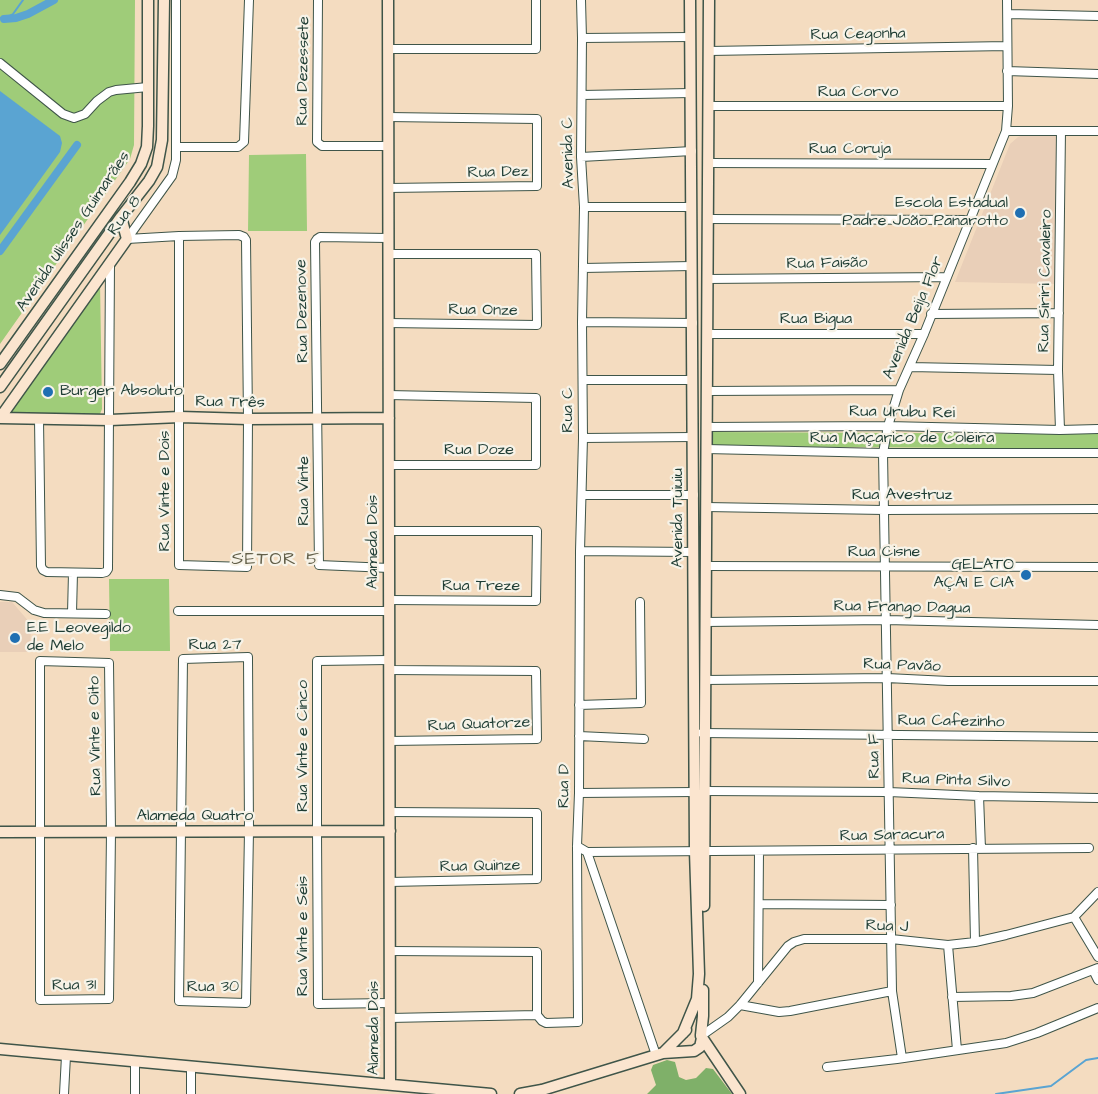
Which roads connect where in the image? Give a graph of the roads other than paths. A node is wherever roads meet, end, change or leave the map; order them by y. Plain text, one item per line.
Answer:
1 (148, 0) edge
2 (164, 0) edge
3 (176, 0) edge
4 (249, 0) edge
5 (318, 0) edge
6 (388, 0) edge
7 (536, 0) edge
8 (581, 0) edge
9 (690, 0) edge
10 (709, 0) edge
11 (1007, 0) edge
12 (1008, 14) junction
13 (1098, 16) edge
14 (582, 38) junction
15 (691, 38) junction
16 (1007, 46) junction
17 (388, 49) junction
18 (709, 51) junction
19 (0, 63) edge
20 (1007, 71) junction
21 (1098, 74) edge
22 (148, 87) junction
23 (691, 93) junction
24 (582, 95) junction
25 (708, 106) junction
26 (1008, 106) junction
27 (388, 117) junction
28 (1006, 131) junction
29 (1061, 131) junction
30 (1098, 131) edge
31 (388, 146) junction
32 (176, 147) junction
33 (692, 151) junction
34 (581, 157) junction
35 (708, 164) junction
36 (992, 164) junction
37 (388, 188) junction
38 (584, 207) junction
39 (692, 207) junction
40 (121, 217) junction
41 (708, 219) junction
42 (970, 220) junction
43 (179, 236) junction
44 (388, 238) junction
45 (127, 239) junction
46 (388, 254) junction
47 (110, 262) junction
48 (692, 266) junction
49 (583, 268) junction
50 (946, 277) junction
51 (707, 279) junction
52 (692, 296) junction
53 (707, 296) junction
54 (1059, 313) junction
55 (932, 314) junction
56 (582, 322) junction
57 (388, 323) junction
58 (693, 323) junction
59 (707, 334) junction
60 (924, 334) junction
61 (0, 364) edge
62 (910, 367) junction
63 (1058, 370) junction
64 (583, 380) junction
65 (693, 380) junction
66 (0, 387) edge
67 (899, 390) junction
68 (707, 391) junction
69 (388, 395) junction
70 (180, 417) junction
71 (0, 418) edge
72 (318, 418) junction
73 (388, 418) junction
74 (39, 419) junction
75 (249, 419) junction
76 (110, 420) junction
77 (888, 426) junction
78 (706, 427) junction
79 (1098, 429) edge
80 (1060, 430) junction
81 (583, 438) junction
82 (693, 438) junction
83 (706, 449) junction
84 (883, 453) junction
85 (1098, 453) edge
86 (389, 465) junction
87 (582, 495) junction
88 (694, 495) junction
89 (706, 507) junction
90 (1098, 509) edge
91 (884, 510) junction
92 (389, 531) junction
93 (580, 551) junction
94 (694, 552) junction
95 (706, 566) junction
96 (885, 566) junction
97 (1098, 567) edge
98 (389, 568) junction
99 (73, 573) junction
100 (694, 581) junction
101 (706, 581) junction
102 (0, 595) edge
103 (640, 602) dead end
104 (389, 606) junction
105 (178, 610) dead end
106 (72, 613) junction
107 (106, 614) dead end
108 (886, 620) junction
109 (705, 622) junction
110 (1098, 625) edge
111 (389, 665) junction
112 (887, 678) junction
113 (705, 680) junction
114 (1098, 681) edge
115 (579, 705) junction
116 (700, 733) junction
117 (888, 734) junction
118 (579, 736) junction
119 (1098, 738) edge
120 (644, 739) dead end
121 (389, 741) junction
122 (700, 791) junction
123 (579, 792) junction
124 (889, 792) junction
125 (979, 796) junction
126 (1098, 798) edge
127 (389, 812) junction
128 (180, 831) junction
129 (249, 831) junction
130 (317, 831) junction
131 (390, 831) junction
132 (0, 832) edge
133 (41, 832) junction
134 (111, 832) junction
135 (576, 846) junction
136 (977, 848) junction
137 (1089, 848) dead end
138 (759, 850) junction
139 (890, 850) junction
140 (700, 851) junction
141 (587, 852) junction
142 (390, 882) junction
143 (1098, 892) edge
144 (759, 904) junction
145 (891, 905) junction
146 (1074, 917) junction
147 (891, 939) junction
148 (975, 942) junction
149 (948, 945) junction
150 (390, 951) junction
151 (1098, 957) edge
152 (1095, 969) edge
153 (1098, 980) edge
154 (758, 983) junction
155 (892, 992) junction
156 (952, 996) junction
157 (390, 1003) junction
158 (740, 1005) junction
159 (1098, 1008) edge
160 (537, 1015) junction
161 (390, 1018) junction
162 (682, 1034) junction
163 (701, 1036) junction
164 (0, 1049) edge
165 (957, 1050) junction
166 (691, 1051) junction
167 (660, 1054) junction
168 (66, 1056) junction
169 (902, 1058) junction
170 (135, 1062) junction
171 (191, 1067) junction
172 (827, 1067) dead end
173 (722, 1068) junction
174 (390, 1084) junction
175 (64, 1094) edge
176 (135, 1094) edge
177 (191, 1094) edge
178 (490, 1094) edge
179 (520, 1094) edge
180 (740, 1094) edge

1 - 22 main road, Avenida Ulisses Guimarães
2 - 40 main road, Avenida Ulisses Guimarães
3 - 32 street, Rua 8
4 - 32 street
5 - 31 street, Rua Dezessete
6 - 17 main road, Alameda Dois
7 - 17 street
8 - 14 street
9 - 15 main road, Avenida Tuiuiu
10 - 18 main road, Avenida Tuiuiu
11 - 12 street, Avenida Beija Flor
12 - 13 street
12 - 16 street, Avenida Beija Flor
14 - 15 street
14 - 24 street, Avenida C
15 - 23 main road, Avenida Tuiuiu
16 - 18 street, Rua Cegonha
16 - 20 street, Avenida Beija Flor
17 - 27 main road, Alameda Dois
18 - 25 main road, Avenida Tuiuiu
19 - 22 street
20 - 21 street
20 - 26 street, Avenida Beija Flor
22 - 61 main road, Avenida Ulisses Guimarães
23 - 24 street
23 - 33 main road, Avenida Tuiuiu
24 - 34 street, Avenida C
25 - 26 street, Rua Corvo
25 - 35 main road, Avenida Tuiuiu
26 - 28 street, Avenida Beija Flor
27 - 31 main road, Alameda Dois
27 - 37 street, Rua Dez
28 - 29 street
28 - 36 street, Avenida Beija Flor
29 - 30 street
29 - 54 street, Rua Siriri Cavaleiro
31 - 37 main road, Alameda Dois
32 - 45 street, Rua 8
33 - 34 street
33 - 39 main road, Avenida Tuiuiu
34 - 38 street, Avenida C
35 - 36 street, Rua Coruja
35 - 41 main road, Avenida Tuiuiu
36 - 42 street, Avenida Beija Flor
37 - 44 main road, Alameda Dois
38 - 39 street
38 - 49 street, Avenida C
39 - 48 main road, Avenida Tuiuiu
40 - 45 main road
40 - 66 main road, Avenida Ulisses Guimarães
41 - 42 street
41 - 51 main road, Avenida Tuiuiu
42 - 50 street, Avenida Beija Flor
43 - 45 street
43 - 70 street
43 - 75 street
44 - 46 main road, Alameda Dois
44 - 72 street, Rua Dezenove
45 - 47 main road, Rua 8
46 - 57 main road, Alameda Dois
46 - 57 street, Rua Onze
47 - 71 main road, Rua 8
47 - 76 street
48 - 49 street
48 - 52 main road, Avenida Tuiuiu
49 - 56 street, Rua C
50 - 51 street, Rua Faisão
50 - 55 street, Avenida Beija Flor
51 - 53 main road, Avenida Tuiuiu
52 - 53 main road
52 - 58 main road, Avenida Tuiuiu
53 - 59 main road, Avenida Tuiuiu
54 - 55 street
54 - 63 street, Rua Siriri Cavaleiro
55 - 60 street, Avenida Beija Flor
56 - 58 street
56 - 64 street, Rua C
57 - 69 main road, Alameda Dois
58 - 65 main road, Avenida Tuiuiu
59 - 60 street, Rua Bigua
59 - 68 main road, Avenida Tuiuiu
60 - 62 street, Avenida Beija Flor
62 - 63 street
62 - 67 street, Avenida Beija Flor
63 - 80 street, Rua Siriri Cavaleiro
64 - 65 street
64 - 81 street, Rua C
65 - 82 main road, Avenida Tuiuiu
67 - 68 street
67 - 77 street, Avenida Beija Flor
68 - 78 main road, Avenida Tuiuiu
69 - 73 main road, Alameda Dois
69 - 86 street, Rua Doze
70 - 75 main road, Rua Três
70 - 75 street, Rua Vinte e Dois
70 - 76 main road, Rua Três
71 - 74 main road, Rua Três
72 - 73 main road, Rua Três
72 - 75 main road, Rua Três
72 - 98 street, Rua Vinte
73 - 86 main road, Alameda Dois
74 - 76 main road, Rua Três
74 - 99 street
76 - 99 street
77 - 78 street, Rua Urubu Rei
77 - 80 street, Rua Urubu Rei
77 - 84 street, Avenida Beija Flor
78 - 83 main road, Avenida Tuiuiu
79 - 80 street, Rua Urubu Rei
81 - 82 street
81 - 87 street, Rua C
82 - 88 main road, Avenida Tuiuiu
83 - 84 street, Rua Maçarico de Coleira
83 - 89 main road, Avenida Tuiuiu
84 - 85 street, Rua Maçarico de Coleira
84 - 91 street, Rua F
86 - 92 main road, Alameda Dois
87 - 88 street
87 - 93 street, Rua C
88 - 94 main road, Avenida Tuiuiu
89 - 91 street, Rua Avestruz
89 - 95 main road, Avenida Tuiuiu
90 - 91 street, Rua Avestruz
91 - 96 street, Rua F
92 - 98 main road, Alameda Dois
92 - 104 street, Rua Treze
93 - 94 street
93 - 115 street, Rua D
94 - 100 main road, Avenida Tuiuiu
95 - 96 street, Rua Cisne
95 - 101 main road, Avenida Tuiuiu
96 - 97 street, Rua Cisne
96 - 108 street, Rua F
98 - 104 main road, Alameda Dois
99 - 106 street
100 - 101 main road
100 - 116 main road, Avenida Tuiuiu
101 - 109 main road, Avenida Tuiuiu
102 - 106 street
103 - 115 street
104 - 105 street
104 - 111 main road, Alameda Dois
106 - 107 street
108 - 109 street, Rua Frango Dagua
108 - 110 street, Rua Frango Dagua
108 - 112 street, Rua F
109 - 113 main road, Avenida Tuiuiu
111 - 121 main road, Alameda Dois
111 - 121 street, Rua Quatorze
111 - 130 street, Rua Vinte e Cinco
112 - 113 street, Rua Pavão
112 - 114 street, Rua Pavão
112 - 117 street, Rua F
113 - 116 main road, Avenida Tuiuiu
115 - 118 street, Rua D
116 - 117 street, Rua Cafezinho
116 - 122 main road, Avenida Tuiuiu
117 - 119 street, Rua Cafezinho
117 - 124 street, Rua F
118 - 120 street
118 - 123 street, Rua D
121 - 127 main road, Alameda Dois
122 - 123 street, Rua Pinta Silvo
122 - 124 street, Rua Pinta Silvo
122 - 140 main road, Avenida Tuiuiu
123 - 135 street, Rua D
124 - 125 street, Rua Pinta Silvo
124 - 139 street, Rua F
125 - 126 street, Rua Pinta Silvo
125 - 136 street
127 - 131 main road, Alameda Dois
127 - 142 street, Rua Quinze
128 - 129 main road, Alameda Quatro
128 - 129 street, Rua 30
128 - 129 street, Rua 27
128 - 134 main road, Alameda Quatro
129 - 130 main road, Alameda Quatro
130 - 131 main road, Alameda Quatro
130 - 157 street, Rua Vinte e Seis
131 - 142 main road, Alameda Dois
132 - 133 main road, Alameda Quatro
133 - 134 main road, Alameda Quatro
133 - 134 street, Rua 31
133 - 134 street, Rua Vinte e Oito
135 - 141 street
135 - 160 street, Rua D
136 - 137 street, Rua Saracura
136 - 139 street, Rua Saracura
136 - 148 street
138 - 139 street, Rua Saracura
138 - 140 street, Rua Saracura
138 - 144 street
139 - 145 street, Rua F
140 - 141 street, Rua Saracura
140 - 162 main road, Avenida Tuiuiu
140 - 163 main road, Avenida Tuiuiu
141 - 167 street
142 - 150 main road, Alameda Dois
143 - 146 street
144 - 145 street
144 - 154 street
145 - 147 street, Rua F
146 - 148 street, Rua J
146 - 151 street
147 - 149 street, Rua J
147 - 154 street, Rua J
147 - 155 street, Rua F
148 - 149 street, Rua J
149 - 156 street
150 - 157 main road, Alameda Dois
150 - 160 street
152 - 153 street
152 - 156 street
154 - 158 street, Rua J
155 - 158 street
155 - 169 street, Rua F
156 - 165 street
157 - 161 main road, Alameda Dois
158 - 163 street, Rua J
159 - 165 street
160 - 161 street
161 - 174 main road, Alameda Dois
162 - 163 main road
162 - 166 main road
162 - 167 main road
163 - 166 main road
163 - 173 main road
164 - 168 main road
165 - 169 street
166 - 167 main road
166 - 173 main road
167 - 179 main road
168 - 170 main road
168 - 175 street
169 - 172 street
170 - 171 main road
170 - 176 street
171 - 174 main road
171 - 177 street
173 - 180 main road
174 - 178 main road

